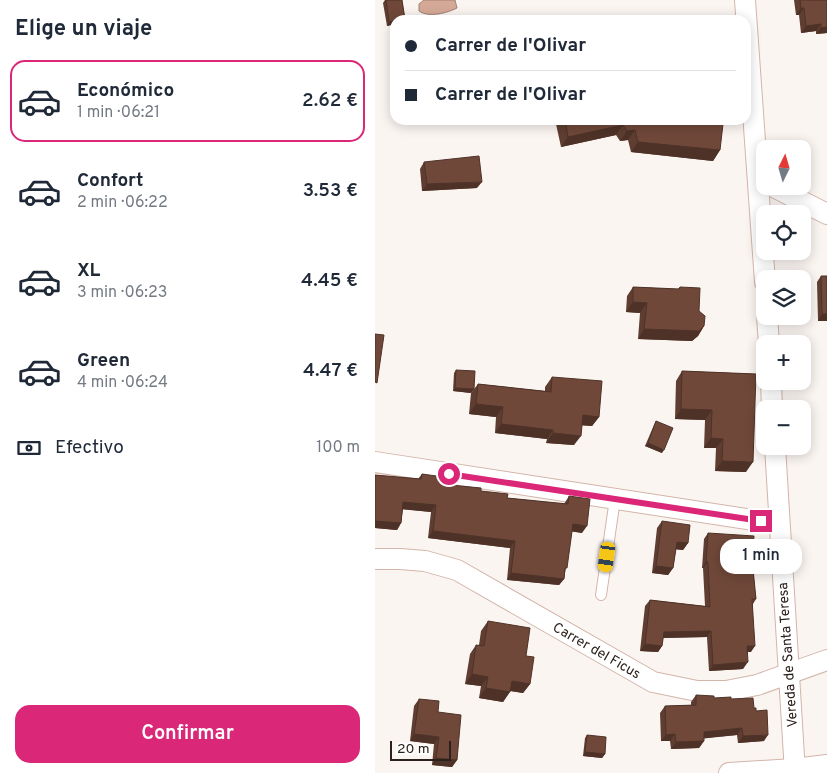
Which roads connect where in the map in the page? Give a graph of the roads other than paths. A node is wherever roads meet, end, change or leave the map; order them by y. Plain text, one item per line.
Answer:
1 (745, 0) edge
2 (747, 15) edge
3 (751, 55) edge
4 (760, 140) edge
5 (765, 195) edge
6 (790, 195) edge
7 (827, 214) edge
8 (765, 270) edge
9 (775, 455) edge
10 (375, 462) edge
11 (615, 499) junction
12 (779, 524) junction
13 (375, 559) edge
14 (601, 595) dead end
15 (827, 660) edge
16 (789, 673) junction
17 (827, 765) edge
18 (795, 771) edge
19 (729, 773) edge

1 - 2 street
3 - 4 street
5 - 8 street
6 - 7 street
9 - 12 street, Vereda de Santa Teresa
10 - 11 street
11 - 12 street
11 - 14 lane
12 - 16 street, Vereda de Santa Teresa
13 - 16 street, Carrer del Ficus
15 - 16 street, Carrer del Ficus
16 - 18 street, Vereda de Santa Teresa
17 - 18 street
18 - 19 street

